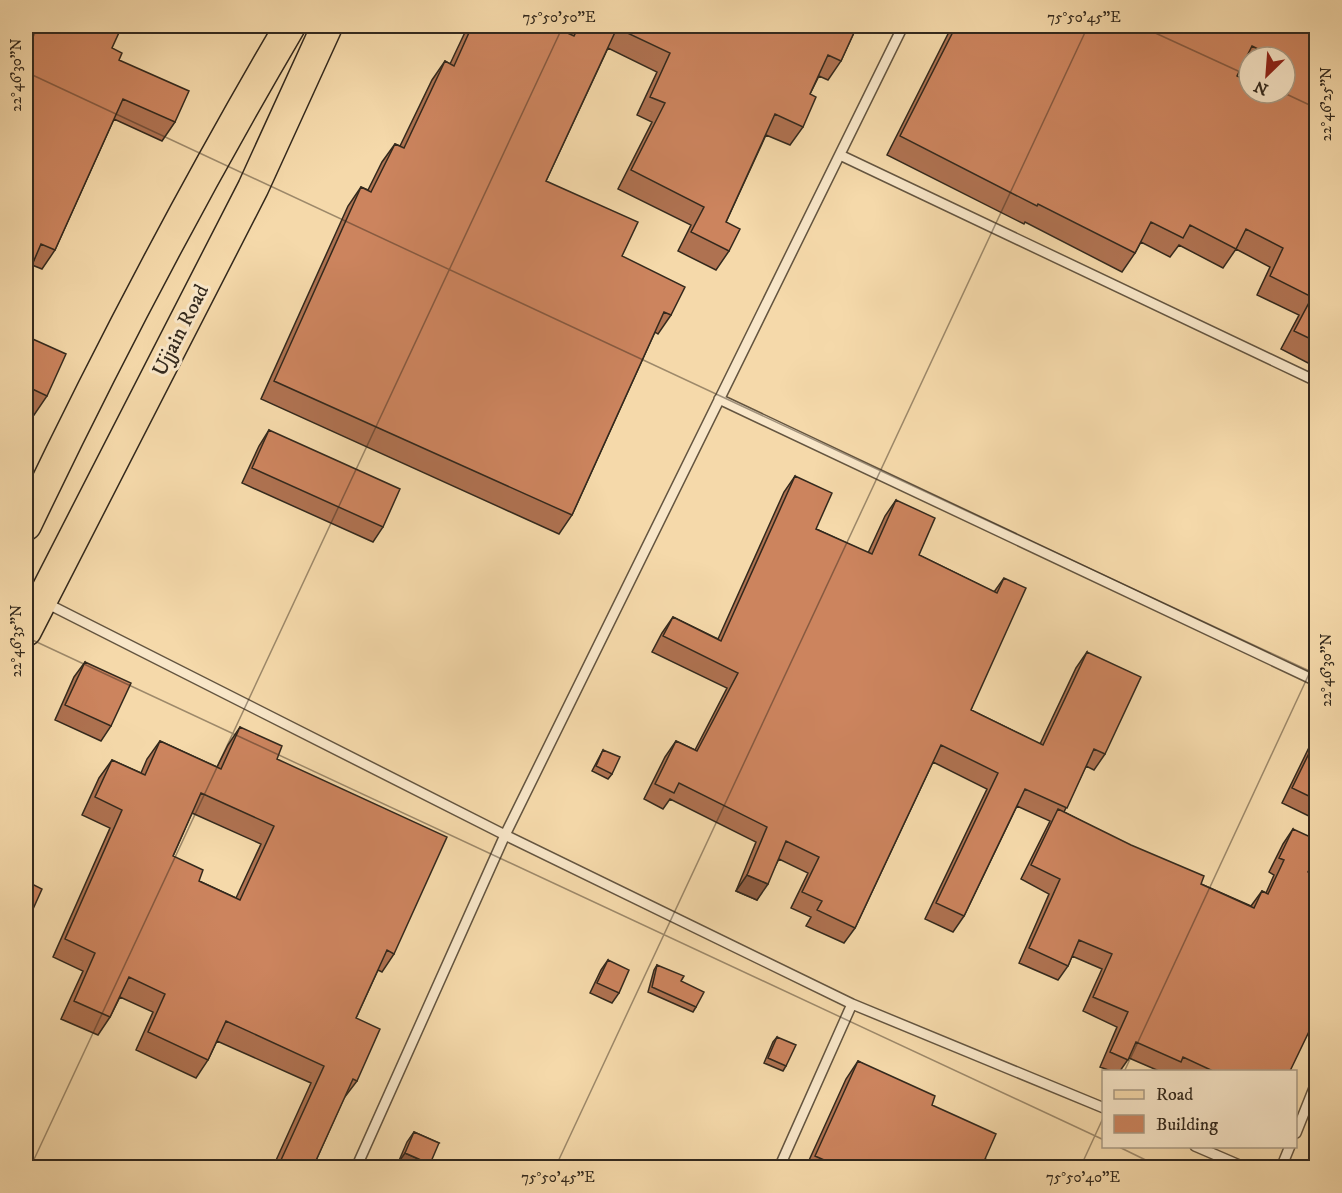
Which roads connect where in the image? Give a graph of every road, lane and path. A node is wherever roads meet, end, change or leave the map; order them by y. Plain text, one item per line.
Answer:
1 (290, 26) edge
2 (327, 26) edge
3 (903, 26) edge
4 (840, 155) junction
5 (1317, 381) edge
6 (719, 399) junction
7 (26, 525) edge
8 (41, 600) junction
9 (26, 631) edge
10 (1317, 681) edge
11 (505, 835) junction
12 (852, 1004) junction
13 (1317, 1083) edge
14 (1102, 1107) edge
15 (1297, 1131) edge
16 (1200, 1148) edge
17 (1289, 1148) edge
18 (356, 1167) edge
19 (779, 1167) edge
20 (1245, 1167) edge
21 (1281, 1167) edge

1 - 7 main road
2 - 8 main road, Ujjain Road
3 - 4 lane
4 - 5 lane
4 - 6 lane
6 - 10 lane
6 - 11 lane
8 - 9 main road, Ujjain Road
8 - 11 lane
11 - 12 lane
11 - 18 lane
12 - 14 lane
12 - 19 lane
13 - 15 lane
16 - 20 lane
17 - 21 lane

